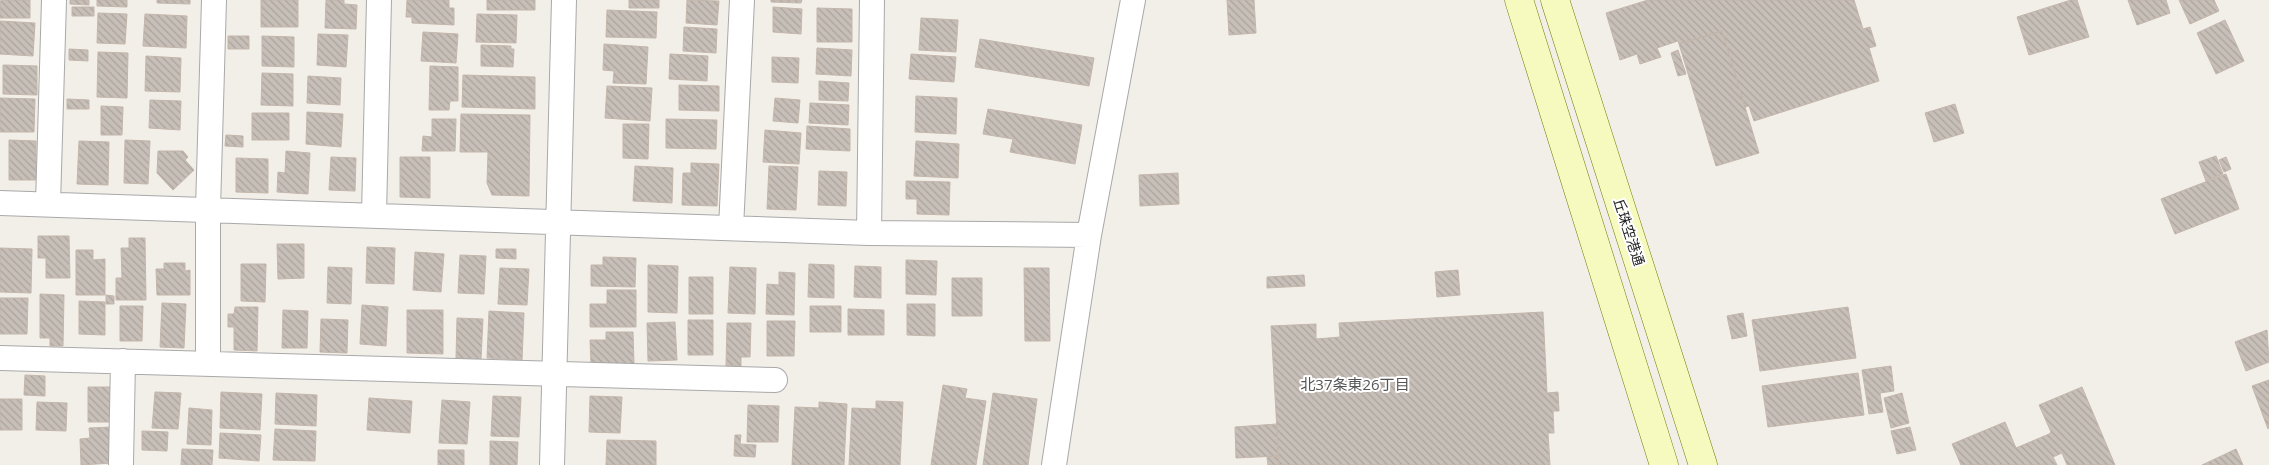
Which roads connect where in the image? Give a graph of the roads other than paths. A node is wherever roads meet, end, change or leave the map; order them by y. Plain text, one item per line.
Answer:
1 (54, 0) edge
2 (214, 0) edge
3 (379, 0) edge
4 (564, 0) edge
5 (742, 0) edge
6 (872, 0) edge
7 (1134, 0) edge
8 (1519, 0) edge
9 (1555, 0) edge
10 (0, 202) edge
11 (48, 204) junction
12 (208, 210) junction
13 (374, 215) junction
14 (558, 221) junction
15 (731, 228) junction
16 (869, 233) junction
17 (1089, 235) junction
18 (0, 358) edge
19 (123, 361) junction
20 (208, 364) junction
21 (554, 374) junction
22 (775, 380) dead end
23 (121, 464) dead end
24 (552, 465) edge
25 (1054, 465) edge
26 (1664, 465) edge
27 (1702, 465) edge

1 - 11 street
2 - 12 street
3 - 13 street
4 - 14 street
5 - 15 street
6 - 16 street
7 - 17 street
8 - 26 main road
9 - 27 main road, 丘珠空港通
10 - 11 street
11 - 12 street
12 - 13 street
12 - 20 street
13 - 14 street
14 - 15 street
14 - 21 street
15 - 16 street
16 - 17 street
17 - 25 street
18 - 19 street
19 - 20 street
19 - 23 street
20 - 21 street
21 - 22 street
21 - 24 street

